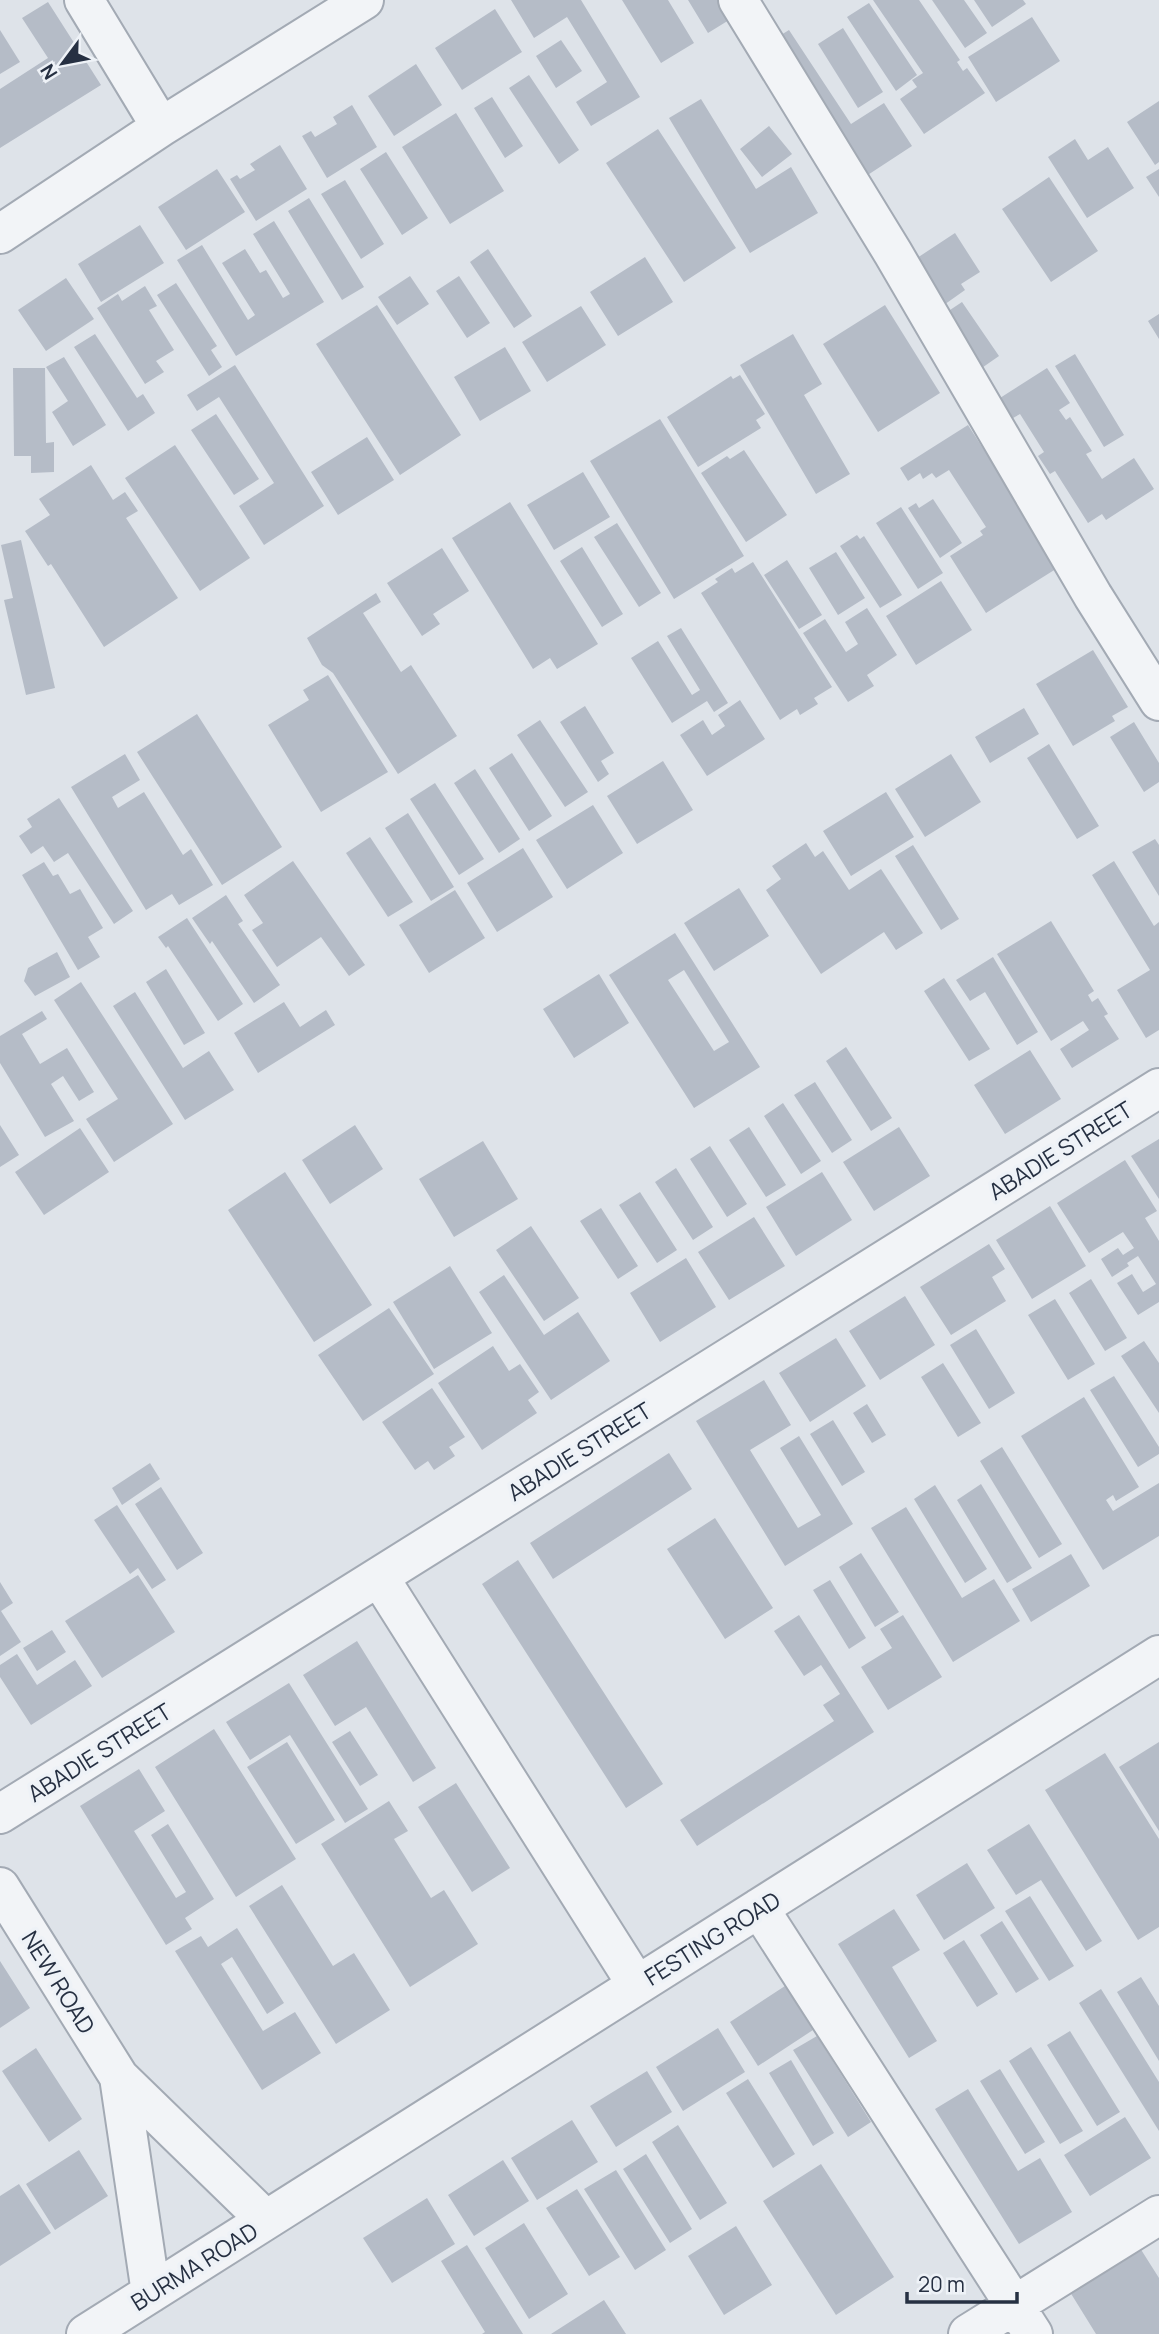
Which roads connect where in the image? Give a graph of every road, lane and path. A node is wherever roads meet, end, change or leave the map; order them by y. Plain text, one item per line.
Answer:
1 (84, 0) edge
2 (364, 0) edge
3 (738, 0) edge
4 (162, 127) junction
5 (0, 234) edge
6 (1159, 701) edge
7 (1159, 1088) edge
8 (379, 1577) junction
9 (1159, 1655) edge
10 (0, 1814) edge
11 (0, 1886) edge
12 (759, 1908) junction
13 (638, 1985) junction
14 (119, 2077) junction
15 (1159, 2215) edge
16 (266, 2220) junction
17 (151, 2293) junction
18 (1024, 2319) edge
19 (86, 2334) edge
20 (968, 2334) edge

1 - 4 street
2 - 4 street
3 - 6 street
4 - 5 street
7 - 8 street, ABADIE STREET
8 - 10 street, ABADIE STREET
8 - 13 street
9 - 12 street, FESTING ROAD
11 - 14 street, NEW ROAD
12 - 13 street, FESTING ROAD
12 - 18 street
13 - 16 street, FESTING ROAD
14 - 16 street, NEW ROAD
14 - 17 street, NEW ROAD
15 - 18 street
16 - 17 street, BURMA ROAD
17 - 19 street, BURMA ROAD
18 - 20 street

